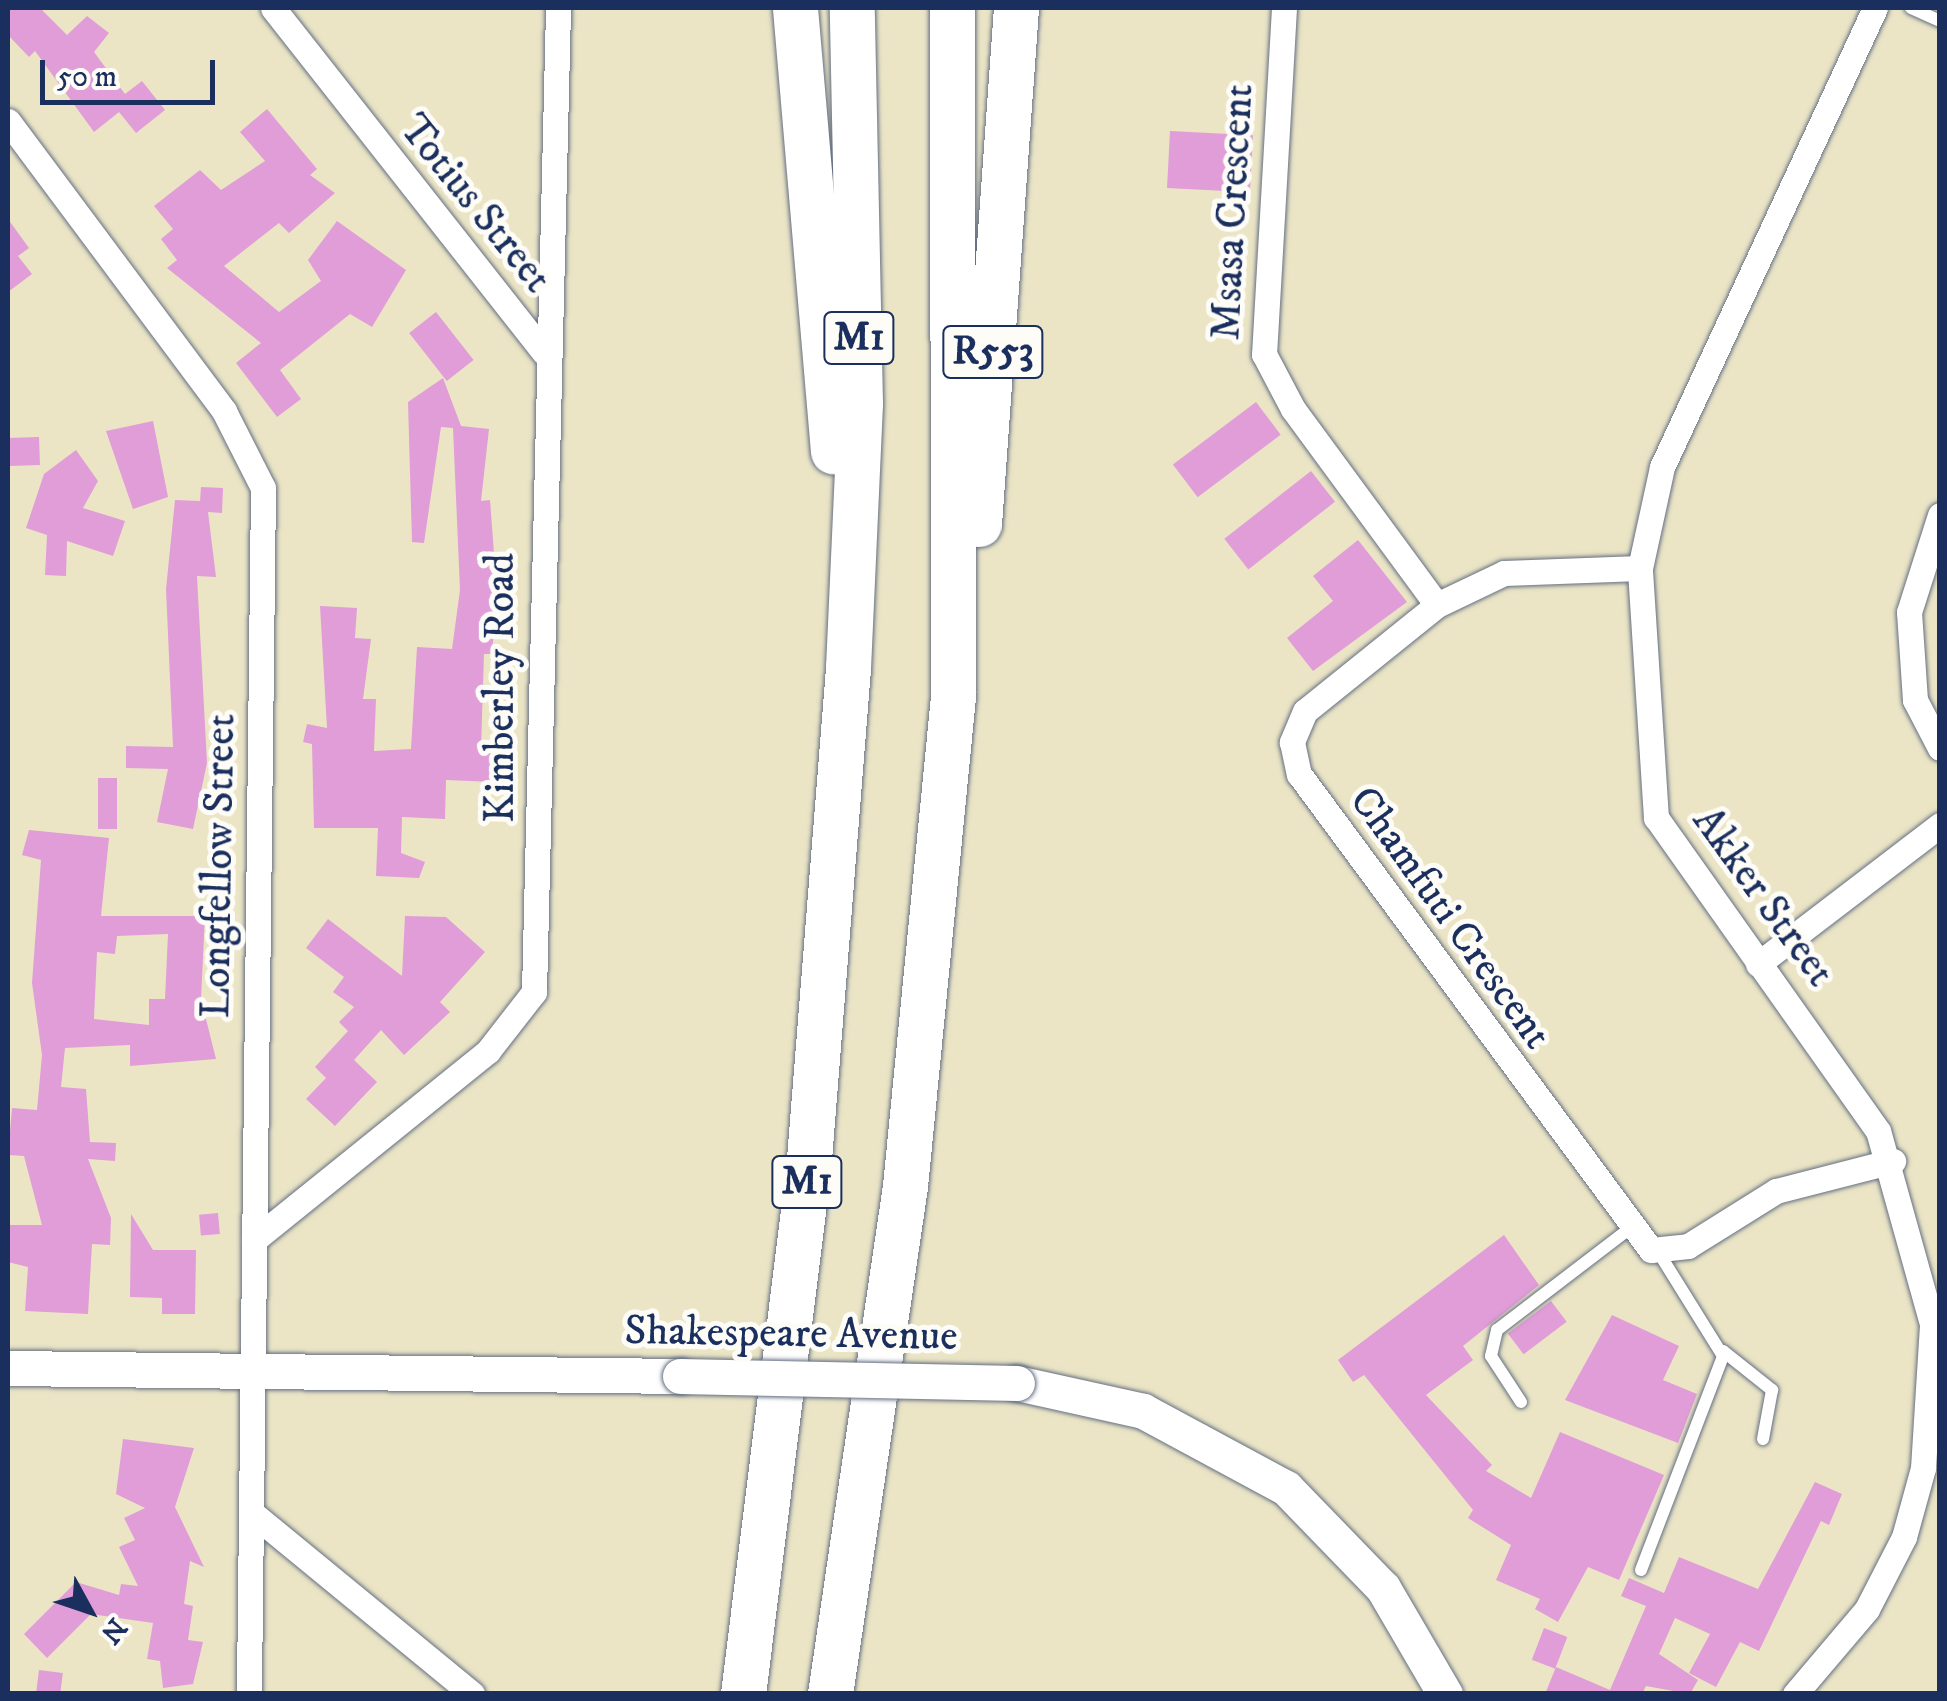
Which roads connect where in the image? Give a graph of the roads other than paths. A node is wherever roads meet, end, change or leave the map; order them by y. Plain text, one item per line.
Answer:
1 (273, 8) edge
2 (558, 8) edge
3 (795, 8) edge
4 (852, 8) edge
5 (952, 8) edge
6 (1016, 8) edge
7 (1284, 8) edge
8 (1875, 8) edge
9 (1911, 8) edge
10 (1940, 21) edge
11 (8, 121) edge
12 (544, 352) junction
13 (1940, 515) edge
14 (1640, 568) junction
15 (1437, 605) junction
16 (848, 668) junction
17 (953, 695) junction
18 (1940, 748) edge
19 (1940, 826) edge
20 (1758, 964) junction
21 (1893, 1161) junction
22 (1628, 1230) junction
23 (254, 1240) junction
24 (1659, 1253) junction
25 (1723, 1350) junction
26 (8, 1368) edge
27 (247, 1369) junction
28 (1937, 1372) edge
29 (1521, 1402) dead end
30 (1764, 1439) dead end
31 (252, 1512) junction
32 (1641, 1570) dead end
33 (250, 1694) edge
34 (472, 1694) edge
35 (742, 1694) edge
36 (830, 1694) edge
37 (1445, 1694) edge
38 (1794, 1694) edge

1 - 12 street, Totius Street
2 - 12 street, Kimberley Road
3 - 16 highway
4 - 16 highway, M1
5 - 17 highway, M1
6 - 17 highway, R553
7 - 15 street, Msasa Crescent
8 - 14 street, Akker Street
9 - 10 lane
11 - 23 street, Longfellow Street
12 - 23 street, Kimberley Road
13 - 18 street
14 - 15 street, Chamfuti Crescent
14 - 20 street, Akker Street
15 - 22 street, Chamfuti Crescent
16 - 35 highway, M1
17 - 36 highway, M1
19 - 20 street
20 - 21 street, Akker Street
21 - 24 street
21 - 28 street, Akker Street
22 - 24 street, Chamfuti Crescent
22 - 29 lane
23 - 27 street, Longfellow Street
24 - 25 lane
25 - 30 lane
25 - 32 lane
26 - 27 street, Shakespeare Avenue
27 - 31 street, Longfellow Street
27 - 37 street, Shakespeare Avenue, bridge
28 - 38 street, Akker Street
31 - 33 street, Longfellow Street
31 - 34 street

